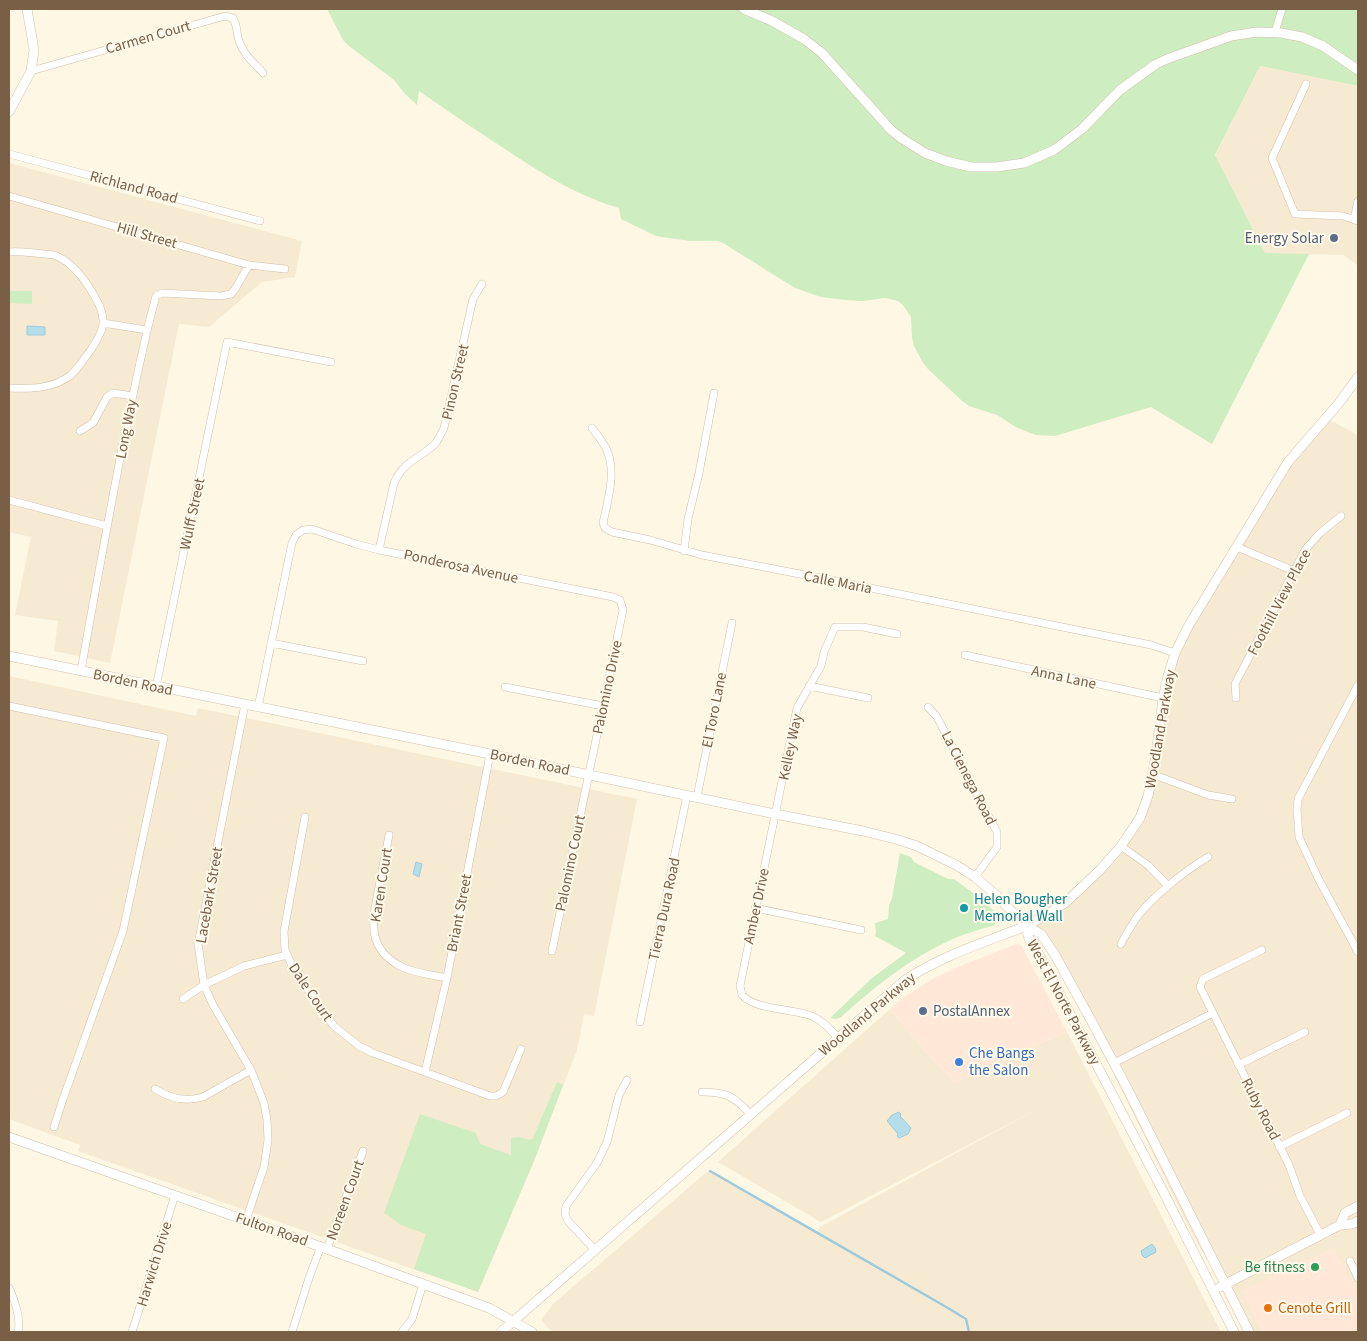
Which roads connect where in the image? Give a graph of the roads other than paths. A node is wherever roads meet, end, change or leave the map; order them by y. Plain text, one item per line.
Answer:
1 (27, 9) edge
2 (744, 9) edge
3 (1282, 9) edge
4 (1276, 32) junction
5 (1358, 70) edge
6 (31, 71) junction
7 (263, 73) dead end
8 (1306, 84) dead end
9 (9, 112) edge
10 (9, 154) edge
11 (9, 196) edge
12 (1358, 201) edge
13 (1356, 220) edge
14 (260, 221) dead end
15 (9, 252) edge
16 (249, 265) junction
17 (285, 269) dead end
18 (482, 284) dead end
19 (103, 323) junction
20 (147, 330) junction
21 (331, 362) dead end
22 (1358, 377) edge
23 (9, 388) edge
24 (714, 393) dead end
25 (133, 396) junction
26 (592, 428) dead end
27 (80, 431) dead end
28 (9, 500) edge
29 (1341, 516) dead end
30 (107, 526) junction
31 (1237, 547) junction
32 (379, 550) junction
33 (684, 551) junction
34 (1294, 571) junction
35 (620, 600) joint
36 (732, 623) dead end
37 (896, 634) dead end
38 (271, 643) junction
39 (1175, 654) junction
40 (965, 655) dead end
41 (9, 656) edge
42 (363, 660) dead end
43 (81, 671) junction
44 (1358, 685) edge
45 (809, 686) junction
46 (156, 687) junction
47 (504, 687) dead end
48 (868, 698) dead end
49 (1163, 698) junction
50 (1236, 698) dead end
51 (245, 704) junction
52 (9, 706) edge
53 (603, 706) junction
54 (258, 707) junction
55 (928, 707) dead end
56 (490, 754) junction
57 (589, 774) junction
58 (1152, 774) junction
59 (692, 796) junction
60 (1232, 800) dead end
61 (775, 814) junction
62 (305, 817) dead end
63 (389, 834) dead end
64 (1122, 846) junction
65 (1208, 857) dead end
66 (975, 877) junction
67 (1168, 886) junction
68 (755, 908) junction
69 (1026, 926) junction
70 (861, 930) dead end
71 (1121, 944) dead end
72 (1262, 950) dead end
73 (552, 951) dead end
74 (1358, 952) edge
75 (287, 955) junction
76 (446, 978) junction
77 (204, 985) junction
78 (183, 999) dead end
79 (1213, 1013) junction
80 (640, 1022) dead end
81 (1305, 1032) dead end
82 (838, 1038) junction
83 (521, 1049) dead end
84 (1114, 1063) junction
85 (1238, 1065) junction
86 (251, 1070) junction
87 (425, 1072) junction
88 (627, 1080) dead end
89 (155, 1089) dead end
90 (702, 1092) dead end
91 (750, 1114) junction
92 (1346, 1114) dead end
93 (54, 1127) dead end
94 (9, 1137) edge
95 (1279, 1147) junction
96 (363, 1151) dead end
97 (174, 1195) junction
98 (1358, 1206) edge
99 (246, 1220) junction
100 (1358, 1221) edge
101 (1340, 1225) junction
102 (1321, 1236) junction
103 (324, 1248) junction
104 (596, 1250) junction
105 (1350, 1261) dead end
106 (1358, 1278) edge
107 (423, 1284) junction
108 (1225, 1284) junction
109 (9, 1288) edge
110 (1213, 1290) junction
111 (513, 1321) junction
112 (18, 1332) edge
113 (132, 1332) edge
114 (292, 1332) edge
115 (402, 1332) edge
116 (501, 1332) edge
117 (532, 1332) edge
118 (1234, 1332) edge
119 (1249, 1332) edge

1 - 6 main road
2 - 4 main road
3 - 4 street
4 - 5 main road
6 - 7 street, Carmen Court
6 - 9 main road
8 - 13 street
10 - 14 street, Richland Road
11 - 16 street, Hill Street
12 - 13 street
15 - 19 street
16 - 17 street, Hill Street
16 - 20 street, Long Way
18 - 32 street, Pinon Street
19 - 20 street
19 - 23 street
20 - 25 street, Long Way
21 - 46 street, Wulff Street
22 - 31 main road, Woodland Parkway
24 - 33 street
25 - 27 street
25 - 30 street, Long Way
26 - 33 street, Calle Maria
28 - 30 street
29 - 34 street, Foothill View Place
30 - 43 street, Long Way
31 - 34 street
31 - 39 main road, Woodland Parkway
32 - 35 street, Ponderosa Avenue
32 - 38 street, Ponderosa Avenue
33 - 39 street, Calle Maria
34 - 50 street, Foothill View Place
35 - 53 street, Palomino Drive
36 - 59 street, El Toro Lane
37 - 45 street, Kelley Way
38 - 42 street
38 - 54 street
39 - 49 main road, Woodland Parkway
40 - 49 street, Anna Lane
41 - 43 main road, Borden Road
43 - 46 main road, Borden Road
44 - 74 street
45 - 48 street
45 - 61 street, Kelley Way
46 - 51 main road, Borden Road
47 - 53 street
49 - 58 main road, Woodland Parkway
51 - 54 main road, Borden Road
51 - 77 street, Lacebark Street
52 - 93 street
53 - 57 street, Palomino Drive
54 - 56 main road, Borden Road
55 - 66 street, La Cienega Road
56 - 57 main road, Borden Road
56 - 76 street, Briant Street
57 - 59 main road, Borden Road
57 - 73 street, Palomino Court
58 - 60 street
58 - 64 main road, Woodland Parkway
59 - 61 main road, Borden Road
59 - 80 street, Tierra Dura Road
61 - 66 main road, Borden Road
61 - 68 street, Amber Drive
62 - 75 street, Dale Court
63 - 76 street, Karen Court
64 - 67 street
64 - 69 main road, Woodland Parkway
65 - 67 street
66 - 69 main road, Borden Road
67 - 71 street
68 - 70 street
68 - 82 street, Amber Drive
69 - 82 main road, Woodland Parkway
69 - 84 main road, West El Norte Parkway
69 - 110 main road, West El Norte Parkway
72 - 79 street, Ruby Road
75 - 77 street
75 - 87 street, Dale Court
76 - 87 street, Briant Street
77 - 78 street
77 - 86 street, Lacebark Street
79 - 84 street
79 - 85 street, Ruby Road
81 - 85 street
82 - 91 main road, Woodland Parkway
83 - 87 street, Dale Court
84 - 108 main road, West El Norte Parkway
85 - 95 street, Ruby Road
86 - 89 street
86 - 99 street, Lacebark Street
88 - 104 street
90 - 91 street
91 - 104 main road, Woodland Parkway
92 - 95 street
94 - 97 main road, Fulton Road
95 - 102 street, Ruby Road
96 - 103 street, Noreen Court
97 - 99 main road, Fulton Road
97 - 113 street, Harwich Drive
98 - 101 main road
99 - 103 main road, Fulton Road
100 - 101 main road
101 - 102 main road
102 - 108 main road
103 - 107 main road, Fulton Road
103 - 114 street, Noreen Court
104 - 111 main road, Woodland Parkway
105 - 106 street
107 - 111 main road, Fulton Road
107 - 115 street
108 - 110 main road
108 - 119 main road, West El Norte Parkway
109 - 112 street
110 - 118 main road, West El Norte Parkway
111 - 116 main road, Woodland Parkway
111 - 117 main road, Fulton Road

